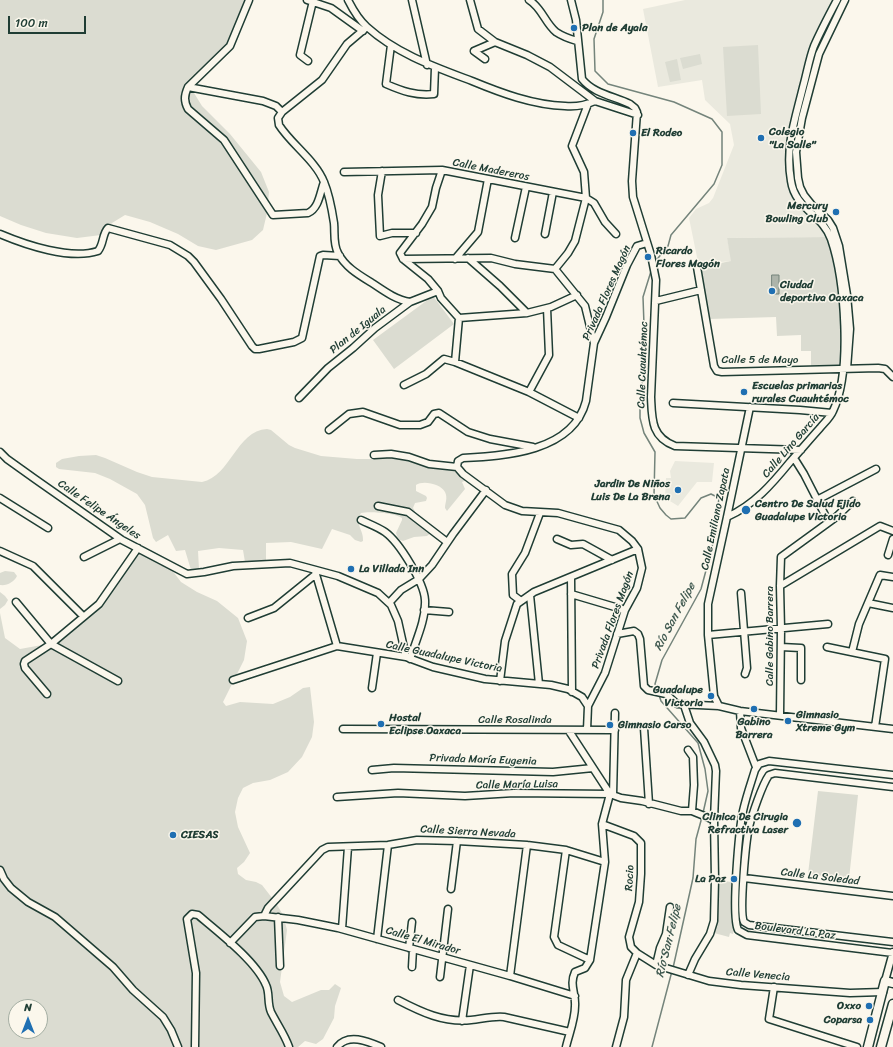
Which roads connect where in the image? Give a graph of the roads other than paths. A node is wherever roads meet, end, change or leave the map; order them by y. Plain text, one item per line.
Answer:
1 (249, 0) edge
2 (348, 0) edge
3 (412, 0) edge
4 (470, 0) edge
5 (529, 0) edge
6 (571, 0) edge
7 (837, 0) edge
8 (845, 0) edge
9 (310, 1) edge
10 (365, 29) junction
11 (577, 41) junction
12 (495, 42) junction
13 (391, 45) junction
14 (485, 59) dead end
15 (308, 61) dead end
16 (427, 65) junction
17 (435, 68) junction
18 (188, 87) junction
19 (595, 101) junction
20 (588, 104) junction
21 (282, 112) junction
22 (638, 115) junction
23 (442, 170) junction
24 (382, 171) junction
25 (344, 172) dead end
26 (488, 179) junction
27 (324, 182) junction
28 (526, 187) junction
29 (553, 192) junction
30 (586, 198) junction
31 (416, 233) junction
32 (0, 234) edge
33 (544, 234) dead end
34 (616, 234) dead end
35 (515, 238) dead end
36 (647, 243) junction
37 (340, 256) junction
38 (468, 258) junction
39 (403, 259) junction
40 (455, 259) junction
41 (697, 267) dead end
42 (555, 269) junction
43 (438, 290) junction
44 (701, 290) junction
45 (577, 296) junction
46 (656, 301) junction
47 (410, 302) junction
48 (547, 308) junction
49 (527, 313) junction
50 (459, 318) junction
51 (594, 343) junction
52 (455, 362) junction
53 (845, 369) junction
54 (893, 377) edge
55 (404, 385) dead end
56 (529, 392) junction
57 (299, 398) dead end
58 (673, 402) dead end
59 (750, 407) junction
60 (832, 413) junction
61 (578, 418) junction
62 (329, 430) dead end
63 (536, 448) junction
64 (741, 449) junction
65 (801, 450) junction
66 (1, 455) edge
67 (374, 455) dead end
68 (794, 458) junction
69 (457, 467) junction
70 (876, 469) dead end
71 (486, 490) junction
72 (0, 498) edge
73 (817, 500) junction
74 (853, 501) dead end
75 (378, 506) dead end
76 (540, 513) junction
77 (825, 515) dead end
78 (727, 517) junction
79 (361, 520) dead end
80 (48, 528) dead end
81 (893, 531) edge
82 (120, 538) junction
83 (557, 539) dead end
84 (893, 539) edge
85 (447, 542) junction
86 (138, 548) junction
87 (638, 549) junction
88 (0, 551) edge
89 (888, 555) dead end
90 (84, 557) dead end
91 (612, 560) junction
92 (316, 572) junction
93 (571, 577) junction
94 (893, 577) edge
95 (418, 578) junction
96 (780, 586) junction
97 (741, 593) dead end
98 (571, 594) junction
99 (530, 595) junction
100 (521, 601) junction
101 (16, 602) dead end
102 (389, 603) junction
103 (868, 603) junction
104 (893, 608) edge
105 (424, 610) junction
106 (625, 610) junction
107 (449, 612) dead end
108 (83, 616) junction
109 (248, 618) dead end
110 (828, 624) dead end
111 (781, 629) junction
112 (744, 632) junction
113 (617, 634) junction
114 (708, 635) junction
115 (51, 644) junction
116 (337, 646) junction
117 (827, 647) dead end
118 (781, 648) junction
119 (852, 652) junction
120 (377, 653) junction
121 (408, 658) junction
122 (745, 674) dead end
123 (233, 680) dead end
124 (801, 680) dead end
125 (118, 681) dead end
126 (500, 681) junction
127 (540, 684) junction
128 (372, 688) dead end
129 (572, 692) junction
130 (47, 694) dead end
131 (684, 705) junction
132 (588, 706) junction
133 (719, 706) junction
134 (740, 711) junction
135 (615, 713) dead end
136 (780, 715) junction
137 (875, 727) junction
138 (644, 728) dead end
139 (343, 729) dead end
140 (893, 729) edge
141 (569, 730) junction
142 (587, 730) junction
143 (615, 730) junction
144 (688, 750) dead end
145 (756, 767) junction
146 (593, 768) junction
147 (372, 770) dead end
148 (893, 775) edge
149 (893, 787) edge
150 (612, 794) junction
151 (336, 797) dead end
152 (649, 804) junction
153 (694, 812) junction
154 (714, 820) junction
155 (602, 824) junction
156 (457, 841) junction
157 (388, 845) junction
158 (527, 845) junction
159 (348, 847) junction
160 (566, 850) junction
161 (605, 862) junction
162 (0, 870) edge
163 (744, 878) junction
164 (451, 889) dead end
165 (893, 896) edge
166 (670, 907) dead end
167 (448, 909) dead end
168 (264, 916) junction
169 (278, 917) junction
170 (412, 922) dead end
171 (342, 929) junction
172 (377, 939) junction
173 (893, 942) edge
174 (230, 943) junction
175 (411, 948) junction
176 (893, 952) edge
177 (637, 953) junction
178 (442, 956) junction
179 (590, 960) junction
180 (470, 965) junction
181 (656, 965) junction
182 (280, 966) dead end
183 (412, 967) dead end
184 (688, 975) junction
185 (510, 976) junction
186 (440, 977) dead end
187 (889, 982) edge
188 (774, 987) junction
189 (882, 995) junction
190 (575, 996) junction
191 (398, 1000) dead end
192 (893, 1007) edge
193 (462, 1021) junction
194 (570, 1032) junction
195 (178, 1047) edge
196 (195, 1047) edge
197 (289, 1047) edge
198 (337, 1047) edge
199 (380, 1047) edge
200 (566, 1047) edge
201 (616, 1047) edge
202 (857, 1047) edge
203 (868, 1047) edge
204 (881, 1047) edge

1 - 18 street
2 - 10 street
3 - 16 street
4 - 12 street
5 - 11 street
6 - 11 street
7 - 53 street
8 - 53 street
9 - 10 street
9 - 15 street
10 - 13 street
10 - 21 street
11 - 22 street
12 - 14 street
12 - 19 street
13 - 16 street
13 - 17 street
16 - 17 street
17 - 20 street
18 - 21 street
18 - 27 street
19 - 20 street
19 - 22 street
20 - 30 street
21 - 27 street
22 - 36 street, Calle Cuauhtémoc
23 - 24 street, Calle Madereros
23 - 26 street, Calle Madereros
23 - 31 street
24 - 25 street, Calle Madereros
24 - 31 street
26 - 28 street, Calle Madereros
26 - 40 street
27 - 37 street
28 - 29 street, Calle Madereros
28 - 35 street
29 - 30 street, Calle Madereros
29 - 33 street
30 - 34 street
30 - 42 street
31 - 39 street
32 - 37 street
36 - 46 street, Calle Cuauhtémoc
36 - 51 street, Privada Flores Magón
37 - 47 street
38 - 40 street
38 - 42 street
38 - 49 street
39 - 40 street
39 - 43 street
41 - 44 street, Calle 5 de Mayo
42 - 45 street
43 - 47 street, Plan de Iguala
43 - 50 street
44 - 46 street
44 - 53 street, Calle 5 de Mayo
45 - 48 street
45 - 51 street
46 - 64 street, Calle Cuauhtémoc
47 - 57 street, Plan de Iguala
48 - 49 street
48 - 56 street
49 - 50 street
50 - 52 street
51 - 61 street, Privada Flores Magón
52 - 55 street
52 - 56 street
53 - 54 street, Calle 5 de Mayo
53 - 60 street, Calle Lino García
56 - 61 street
58 - 59 street
59 - 60 street
59 - 64 street, Calle Emiliano Zapata
60 - 65 street, Calle Lino García
61 - 63 street, Privada Flores Magón
62 - 63 street
63 - 69 street, Privada Flores Magón
64 - 65 street, Calle Cuauhtémoc
64 - 78 street, Calle Emiliano Zapata
65 - 68 street, Calle Lino García
66 - 82 street, Calle Felipe Ángeles
67 - 69 street
68 - 73 street
68 - 78 street, Calle Lino García
69 - 71 street
70 - 73 street
71 - 76 street
71 - 85 street
72 - 80 street
73 - 77 street
74 - 96 street, Calle Gabino Barrera
75 - 85 street
76 - 87 street
76 - 100 street
78 - 114 street, Calle Emiliano Zapata
79 - 95 street
81 - 96 street
82 - 86 street, Calle Felipe Ángeles
82 - 90 street
83 - 91 street
84 - 89 street
85 - 95 street
86 - 92 street, Calle Felipe Ángeles
86 - 108 street
87 - 91 street
87 - 106 street, Privada Flores Magón
88 - 108 street
91 - 93 street
92 - 102 street, Calle Felipe Ángeles
92 - 109 street
92 - 116 street
93 - 98 street
93 - 99 street
94 - 103 street
95 - 102 street
95 - 105 street
96 - 111 street, Calle Gabino Barrera
97 - 112 street
98 - 106 street
98 - 129 street
99 - 100 street
99 - 127 street
100 - 126 street
101 - 115 street
102 - 121 street, Calle Felipe Ángeles
103 - 104 street
103 - 119 street
105 - 107 street
105 - 121 street
106 - 113 street, Privada Flores Magón
108 - 115 street
110 - 111 street
111 - 112 street
111 - 118 street, Calle Gabino Barrera
112 - 114 street
112 - 122 street
113 - 131 street
113 - 132 street, Privada Flores Magón
114 - 133 street, Calle Emiliano Zapata
115 - 125 street
115 - 130 street
116 - 120 street, Calle Guadalupe Victoria
116 - 123 street
117 - 119 street
118 - 124 street
118 - 136 street, Calle Gabino Barrera
119 - 137 street
120 - 121 street, Calle Guadalupe Victoria
120 - 128 street
121 - 126 street, Calle Guadalupe Victoria
126 - 127 street, Calle Guadalupe Victoria
127 - 129 street, Calle Guadalupe Victoria
129 - 132 street, Calle Guadalupe Victoria
131 - 133 street
131 - 154 street
132 - 142 street, Privada Flores Magón
133 - 134 street
134 - 136 street
134 - 145 street
135 - 143 street
136 - 137 street
137 - 140 street
138 - 152 street
139 - 141 street, Calle Rosalinda
141 - 142 street, Calle Rosalinda
141 - 146 street
142 - 143 street, Calle Rosalinda
143 - 150 street
144 - 153 street
145 - 148 street
145 - 176 street, Boulevard La Paz
146 - 147 street, Privada María Eugenia
146 - 150 street
149 - 163 street, Boulevard La Paz
150 - 151 street, Calle María Luisa
150 - 152 street, Calle María Luisa
150 - 155 street
152 - 153 street, Calle María Luisa
153 - 154 street, Calle María Luisa
154 - 184 street
155 - 161 street
155 - 177 street, Rocio
156 - 157 street, Calle Sierra Nevada
156 - 158 street, Calle Sierra Nevada
156 - 164 street
157 - 159 street, Calle Sierra Nevada
157 - 172 street
158 - 160 street, Calle Sierra Nevada
158 - 185 street
159 - 168 street, Calle Sierra Nevada
159 - 171 street
160 - 161 street, Calle Sierra Nevada
160 - 179 street
161 - 179 street
162 - 195 street
163 - 165 street, Calle La Soledad
163 - 173 street, Boulevard La Paz
166 - 181 street
167 - 178 street
168 - 169 street, Calle El Mirador
168 - 174 street
169 - 171 street, Calle El Mirador
169 - 182 street
170 - 175 street
171 - 172 street, Calle El Mirador
172 - 175 street, Calle El Mirador
174 - 196 street
174 - 197 street
175 - 178 street, Calle El Mirador
175 - 183 street
176 - 187 street
177 - 181 street, Calle Venecia
177 - 201 street
178 - 180 street, Calle El Mirador
178 - 186 street
179 - 190 street
180 - 185 street, Calle El Mirador
180 - 193 street
181 - 184 street, Calle Venecia
184 - 188 street, Calle Venecia
185 - 190 street, Calle El Mirador
187 - 189 main road
188 - 189 street, Calle Venecia
188 - 202 street
189 - 192 main road
189 - 203 main road
190 - 194 street
191 - 193 street
192 - 204 main road
193 - 194 street
194 - 200 street
198 - 199 street

